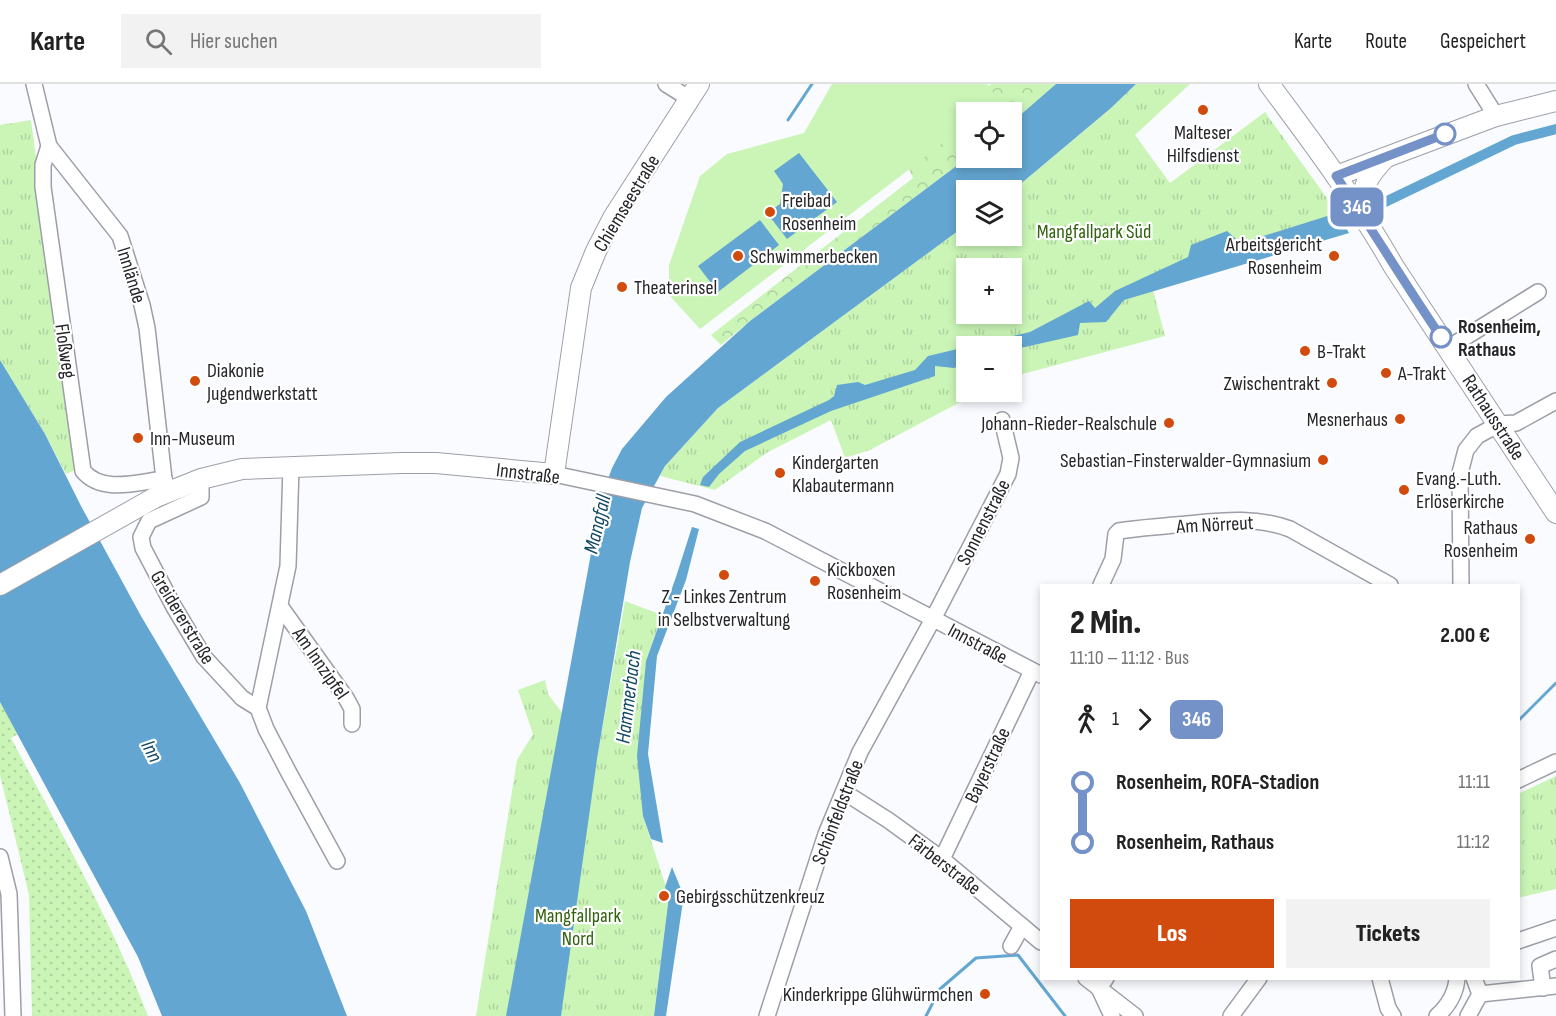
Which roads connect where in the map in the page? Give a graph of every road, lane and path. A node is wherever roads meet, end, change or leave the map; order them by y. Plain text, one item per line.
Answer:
1 (34, 84) edge
2 (666, 84) edge
3 (1269, 84) edge
4 (1476, 84) edge
5 (695, 92) edge
6 (1556, 101) edge
7 (1496, 116) junction
8 (49, 146) junction
9 (1387, 156) junction
10 (1336, 176) junction
11 (1370, 226) junction
12 (1538, 292) dead end
13 (1448, 348) junction
14 (1556, 401) edge
15 (1002, 420) dead end
16 (1498, 424) junction
17 (291, 466) junction
18 (554, 474) junction
19 (201, 479) junction
20 (166, 485) junction
21 (1556, 513) edge
22 (1101, 584) edge
23 (1388, 584) edge
24 (1461, 584) edge
25 (0, 585) edge
26 (280, 606) junction
27 (933, 619) junction
28 (1036, 673) edge
29 (258, 708) junction
30 (352, 724) dead end
31 (1556, 762) edge
32 (1520, 779) edge
33 (844, 792) junction
34 (0, 857) edge
35 (942, 859) junction
36 (338, 861) dead end
37 (1022, 926) junction
38 (1556, 928) edge
39 (1520, 940) edge
40 (1040, 941) edge
41 (1011, 946) dead end
42 (1556, 959) edge
43 (1258, 980) edge
44 (1381, 980) edge
45 (1457, 980) edge
46 (1476, 980) edge
47 (1102, 983) edge
48 (1549, 987) edge
49 (1480, 994) junction
50 (13, 1016) edge
51 (767, 1016) edge
52 (1112, 1016) edge
53 (1135, 1016) edge
54 (1231, 1016) edge
55 (1393, 1016) edge
56 (1437, 1016) edge
57 (1468, 1016) edge

1 - 8 street, Innlände
2 - 5 street
3 - 10 main road, Rathausstraße
4 - 7 street
5 - 18 main road, Chiemseestraße
6 - 7 main road
7 - 9 main road
8 - 20 street, Innlände
8 - 20 street, Floßweg
9 - 10 main road
9 - 11 main road
10 - 11 main road, Rathausstraße
11 - 13 main road, Rathausstraße
12 - 13 street
13 - 16 main road, Rathausstraße
14 - 16 street
15 - 27 street, Sonnenstraße
16 - 21 main road, Rathausstraße
16 - 24 street
17 - 18 main road, Innstraße
17 - 19 main road, Innstraße
17 - 26 street, Am Innzipfel
18 - 27 street, Innstraße
19 - 20 main road, Innstraße
19 - 29 street, Greidererstraße
20 - 25 main road, Innstraße
22 - 23 street, Am Nörreut
26 - 29 street, Am Innzipfel
26 - 30 street, Am Innzipfel
27 - 28 street, Innstraße
27 - 33 street, Schönfeldstraße
28 - 35 street, Bayerstraße
29 - 36 street
31 - 32 street
33 - 35 street, Färberstraße
33 - 51 street, Schönfeldstraße
34 - 50 street
35 - 37 street, Färberstraße
37 - 40 street, Färberstraße
37 - 41 street
38 - 39 street
42 - 48 street
43 - 54 street
44 - 55 street
45 - 56 street
46 - 49 street
47 - 52 street
47 - 53 street
48 - 49 street
49 - 57 street

